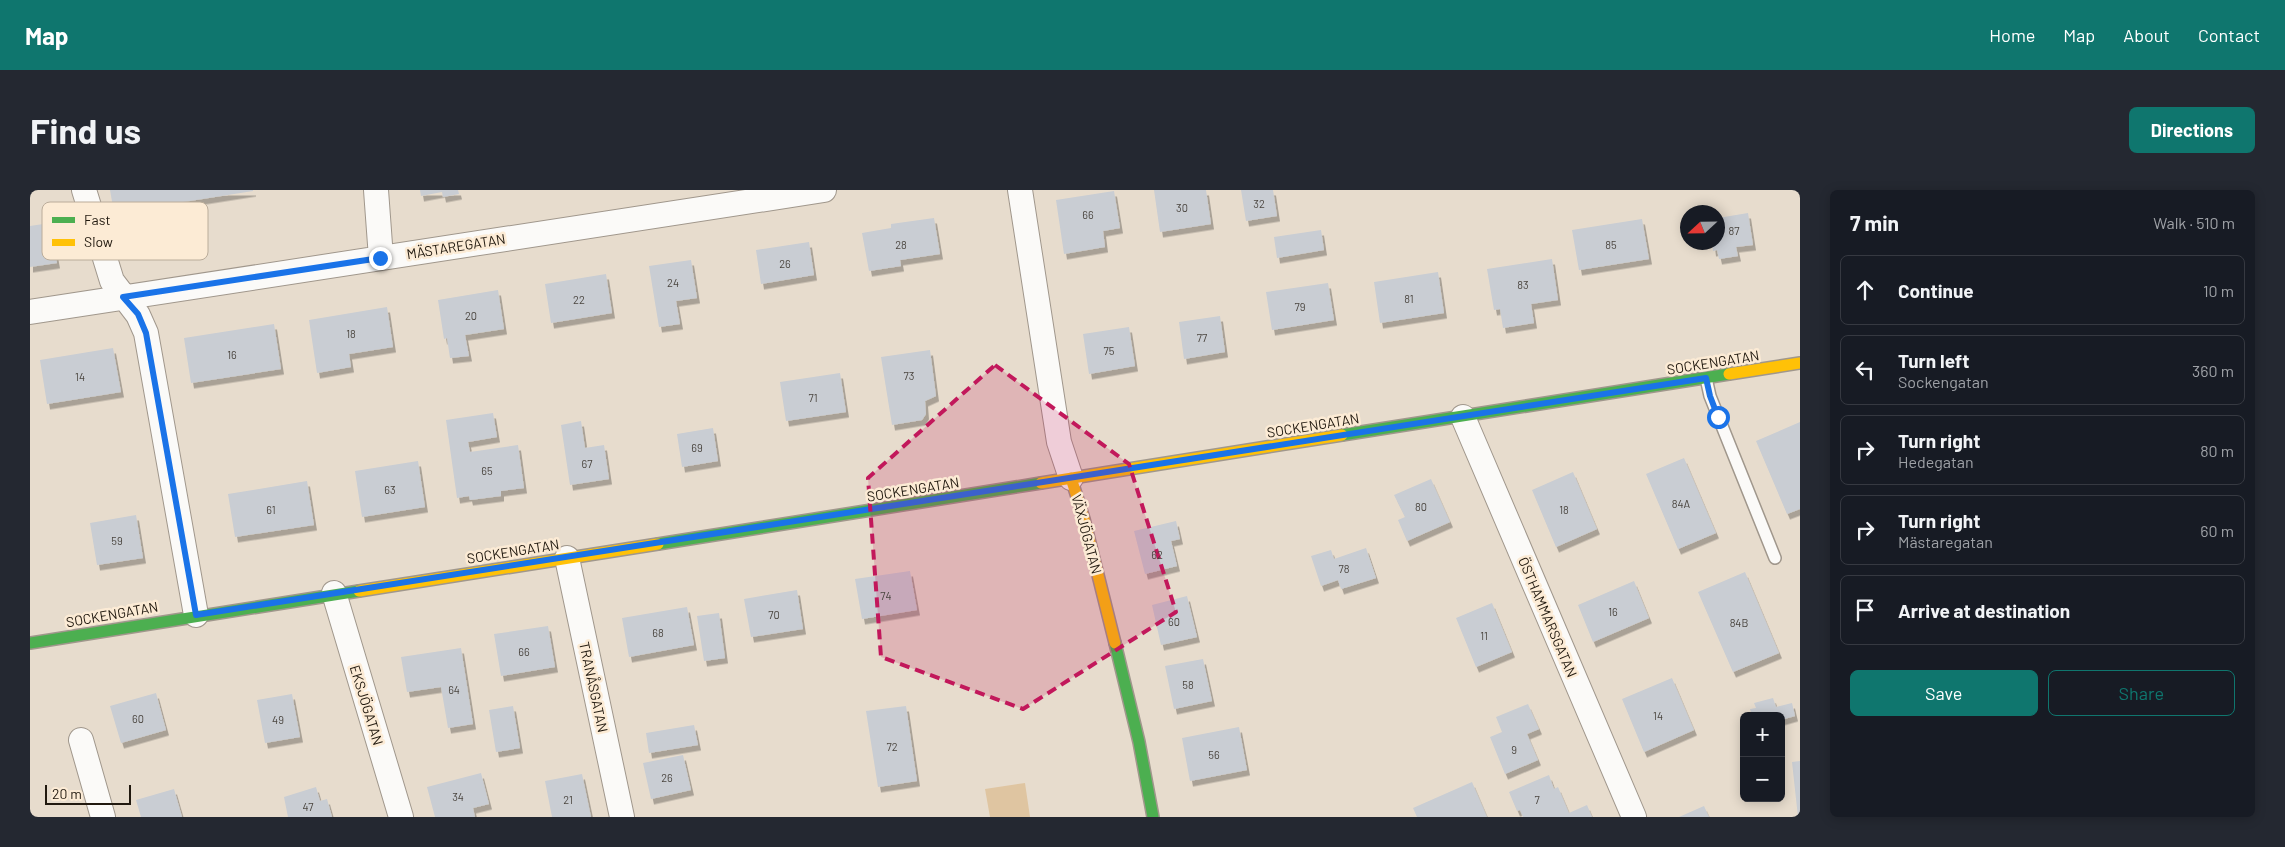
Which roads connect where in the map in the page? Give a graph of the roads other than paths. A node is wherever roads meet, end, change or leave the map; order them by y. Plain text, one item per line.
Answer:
1 (84, 190) edge
2 (376, 190) edge
3 (824, 190) edge
4 (1020, 190) edge
5 (701, 199) edge
6 (88, 202) edge
7 (380, 258) junction
8 (106, 260) edge
9 (123, 297) junction
10 (30, 312) edge
11 (1800, 363) edge
12 (1706, 378) junction
13 (1463, 417) junction
14 (1071, 478) junction
15 (567, 558) junction
16 (1775, 558) dead end
17 (334, 593) junction
18 (196, 615) junction
19 (30, 642) edge
20 (81, 740) dead end
21 (103, 817) edge
22 (401, 817) edge
23 (622, 817) edge
24 (1153, 817) edge
25 (1634, 817) edge

1 - 6 street
2 - 7 street
3 - 5 street, MÄSTAREGATAN
4 - 14 street, VÄXJÖGATAN
5 - 7 street, MÄSTAREGATAN
7 - 9 street, MÄSTAREGATAN
8 - 9 street
9 - 10 street, MÄSTAREGATAN
9 - 18 street
11 - 12 street, SOCKENGATAN
12 - 13 street, SOCKENGATAN
12 - 16 lane
13 - 14 street, SOCKENGATAN
13 - 25 street, ÖSTHAMMARSGATAN
14 - 15 street, SOCKENGATAN
14 - 24 street, VÄXJÖGATAN
15 - 17 street, SOCKENGATAN
15 - 23 street, TRANÅSGATAN
17 - 18 street, SOCKENGATAN
17 - 22 street, EKSJÖGATAN
18 - 19 street, SOCKENGATAN
20 - 21 street

